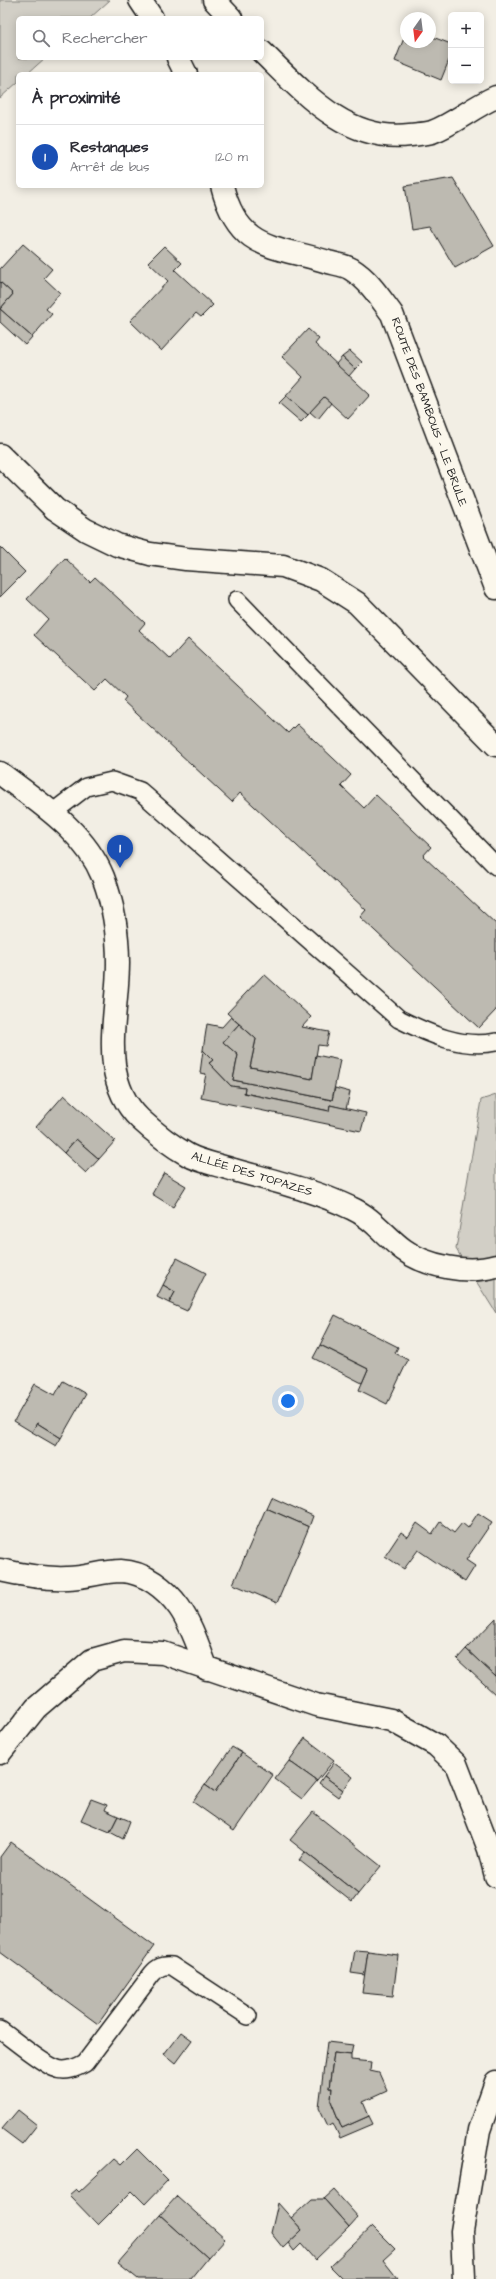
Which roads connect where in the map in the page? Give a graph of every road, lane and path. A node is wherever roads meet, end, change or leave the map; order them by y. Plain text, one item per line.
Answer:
1 (140, 0) edge
2 (214, 0) edge
3 (151, 16) edge
4 (229, 16) edge
5 (264, 54) edge
6 (179, 60) edge
7 (185, 72) edge
8 (496, 97) edge
9 (222, 188) edge
10 (0, 455) edge
11 (496, 588) edge
12 (237, 600) dead end
13 (496, 744) edge
14 (0, 773) edge
15 (52, 813) junction
16 (496, 866) edge
17 (496, 1042) edge
18 (496, 1266) edge
19 (0, 1570) edge
20 (207, 1669) junction
21 (0, 1753) edge
22 (496, 1876) edge
23 (248, 2016) dead end
24 (0, 2030) edge
25 (496, 2082) edge
26 (464, 2279) edge

1 - 3 main road
2 - 4 main road
5 - 8 main road
6 - 7 main road
9 - 11 main road, ROUTE DES BAMBOUS - LE BRULE
10 - 13 main road
12 - 16 lane
14 - 15 main road
15 - 17 lane
15 - 18 main road, ALLÉE DES TOPAZES
19 - 20 main road
20 - 21 main road
20 - 22 main road
23 - 24 lane
25 - 26 main road

